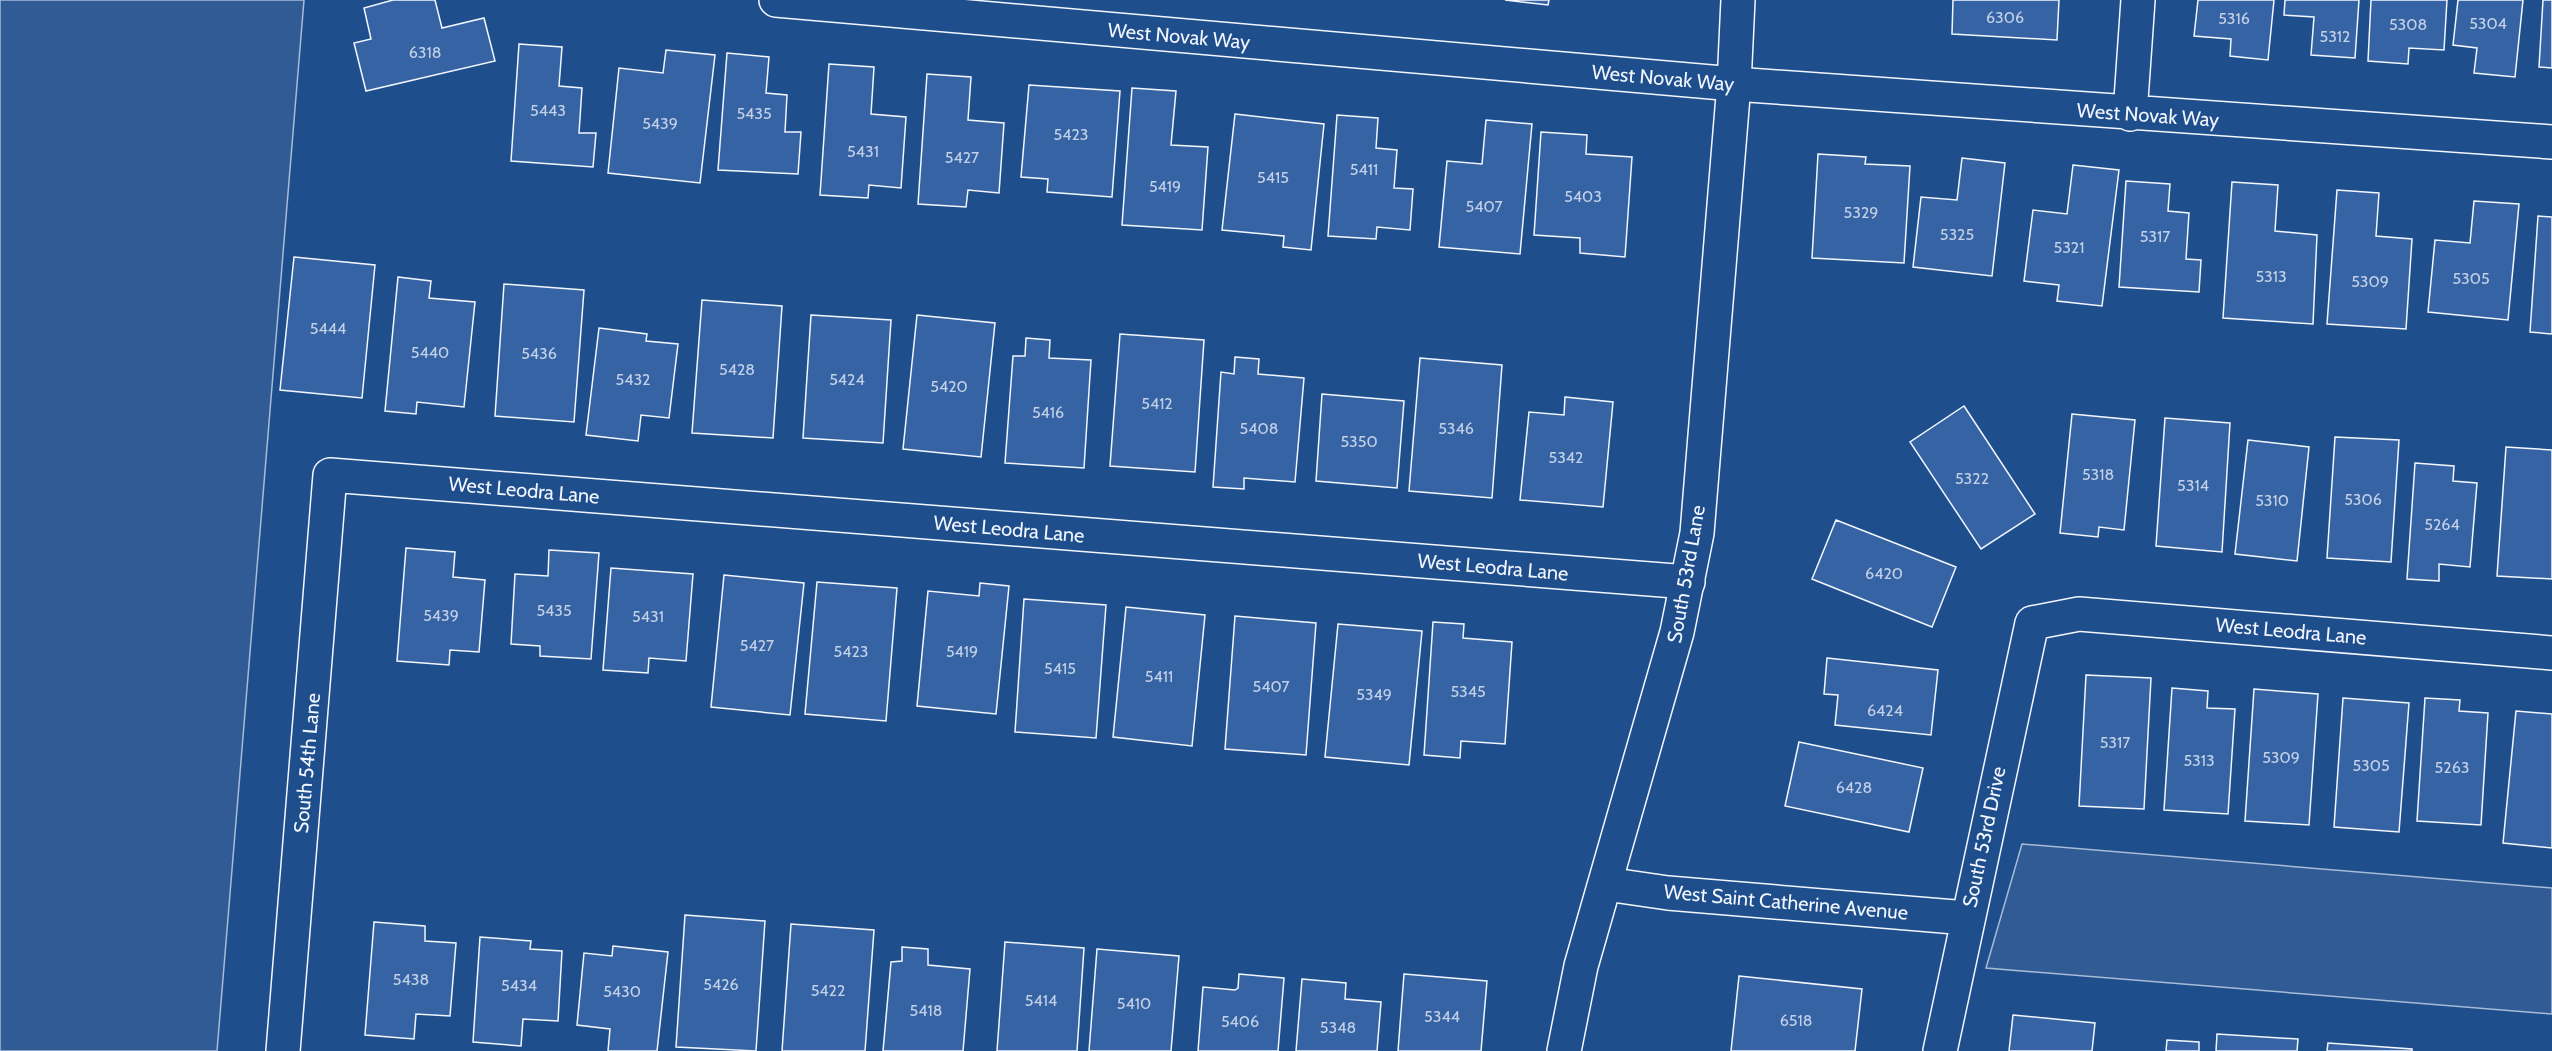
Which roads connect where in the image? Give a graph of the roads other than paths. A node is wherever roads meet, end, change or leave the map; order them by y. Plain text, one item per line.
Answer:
1 (776, 0) edge
2 (1738, 0) edge
3 (2138, 0) edge
4 (1734, 84) junction
5 (2130, 114) junction
6 (2552, 142) edge
7 (330, 475) joint
8 (1688, 582) junction
9 (2032, 623) joint
10 (2552, 653) edge
11 (1606, 884) junction
12 (1966, 918) junction
13 (283, 1051) edge
14 (1564, 1051) edge
15 (1940, 1051) edge

1 - 4 street, West Novak Way
2 - 4 street, South 53rd Lane
3 - 5 street
4 - 5 street, West Novak Way
4 - 8 street, South 53rd Lane
5 - 6 street, West Novak Way
7 - 8 street, West Leodra Lane
7 - 13 street, South 54th Lane
8 - 11 street, South 53rd Lane
9 - 10 street, West Leodra Lane
9 - 12 street, South 53rd Drive
11 - 12 street, West Saint Catherine Avenue
11 - 14 street, South 53rd Lane
12 - 15 street, South 53rd Drive

